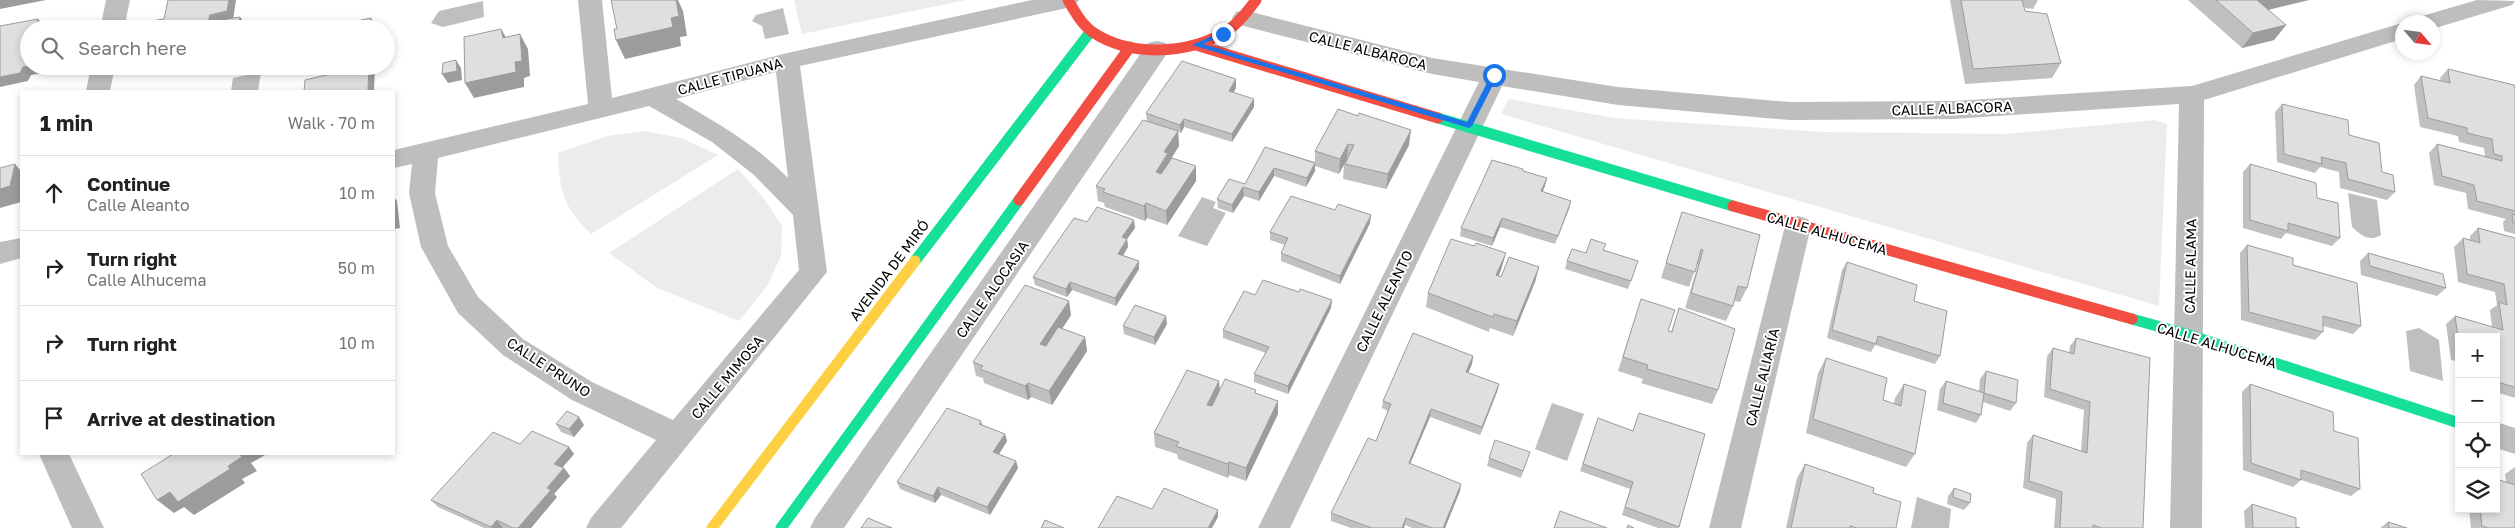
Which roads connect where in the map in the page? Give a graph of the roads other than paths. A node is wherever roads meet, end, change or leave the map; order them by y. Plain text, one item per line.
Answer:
1 (118, 0) edge
2 (590, 0) edge
3 (1067, 0) edge
4 (2504, 0) edge
5 (1250, 9) edge
6 (2440, 19) edge
7 (114, 20) edge
8 (1090, 31) junction
9 (2395, 33) edge
10 (1196, 45) junction
11 (1130, 47) junction
12 (1157, 50) junction
13 (787, 61) junction
14 (101, 75) edge
15 (1494, 75) junction
16 (98, 90) edge
17 (2192, 95) junction
18 (652, 97) junction
19 (601, 109) junction
20 (1469, 126) junction
21 (426, 151) junction
22 (395, 159) edge
23 (806, 212) junction
24 (1798, 226) junction
25 (20, 248) edge
26 (0, 253) edge
27 (2189, 335) junction
28 (2455, 422) edge
29 (678, 436) junction
30 (2500, 436) edge
31 (2515, 441) edge
32 (54, 455) edge
33 (88, 528) edge
34 (602, 528) edge
35 (712, 528) edge
36 (781, 528) edge
37 (826, 528) edge
38 (1274, 528) edge
39 (1725, 528) edge
40 (2186, 528) edge

1 - 7 street
2 - 19 street
3 - 8 main road
3 - 13 street, CALLE TIPUANA
4 - 6 street
5 - 10 main road
5 - 15 street, CALLE ALBAROCA
8 - 11 main road
8 - 35 main road, AVENIDA DE MIRÓ
9 - 17 street, CALLE ALBACORA
10 - 12 main road
10 - 20 main road, CALLE ALHUCEMA
11 - 12 main road
11 - 36 main road
12 - 37 street, CALLE ALOCASIA
13 - 18 street, CALLE TIPUANA
13 - 23 street, CALLE MIMOSA
14 - 16 street
15 - 17 street, CALLE ALBACORA
15 - 20 street, CALLE ALEANTO
17 - 27 street, CALLE ALAMA
18 - 19 street, CALLE TIPUANA
18 - 23 street
19 - 21 street, CALLE TIPUANA
20 - 24 main road, CALLE ALHUCEMA
20 - 38 street, CALLE ALEANTO
21 - 22 street, CALLE TIPUANA
21 - 29 street, CALLE PRUNO
23 - 29 street, CALLE MIMOSA
24 - 27 main road, CALLE ALHUCEMA
24 - 39 street, CALLE ALIARÍA
25 - 26 street
27 - 28 main road, CALLE ALHUCEMA
27 - 40 street, CALLE ALAMA
29 - 34 street, CALLE MIMOSA
30 - 31 street
32 - 33 street

